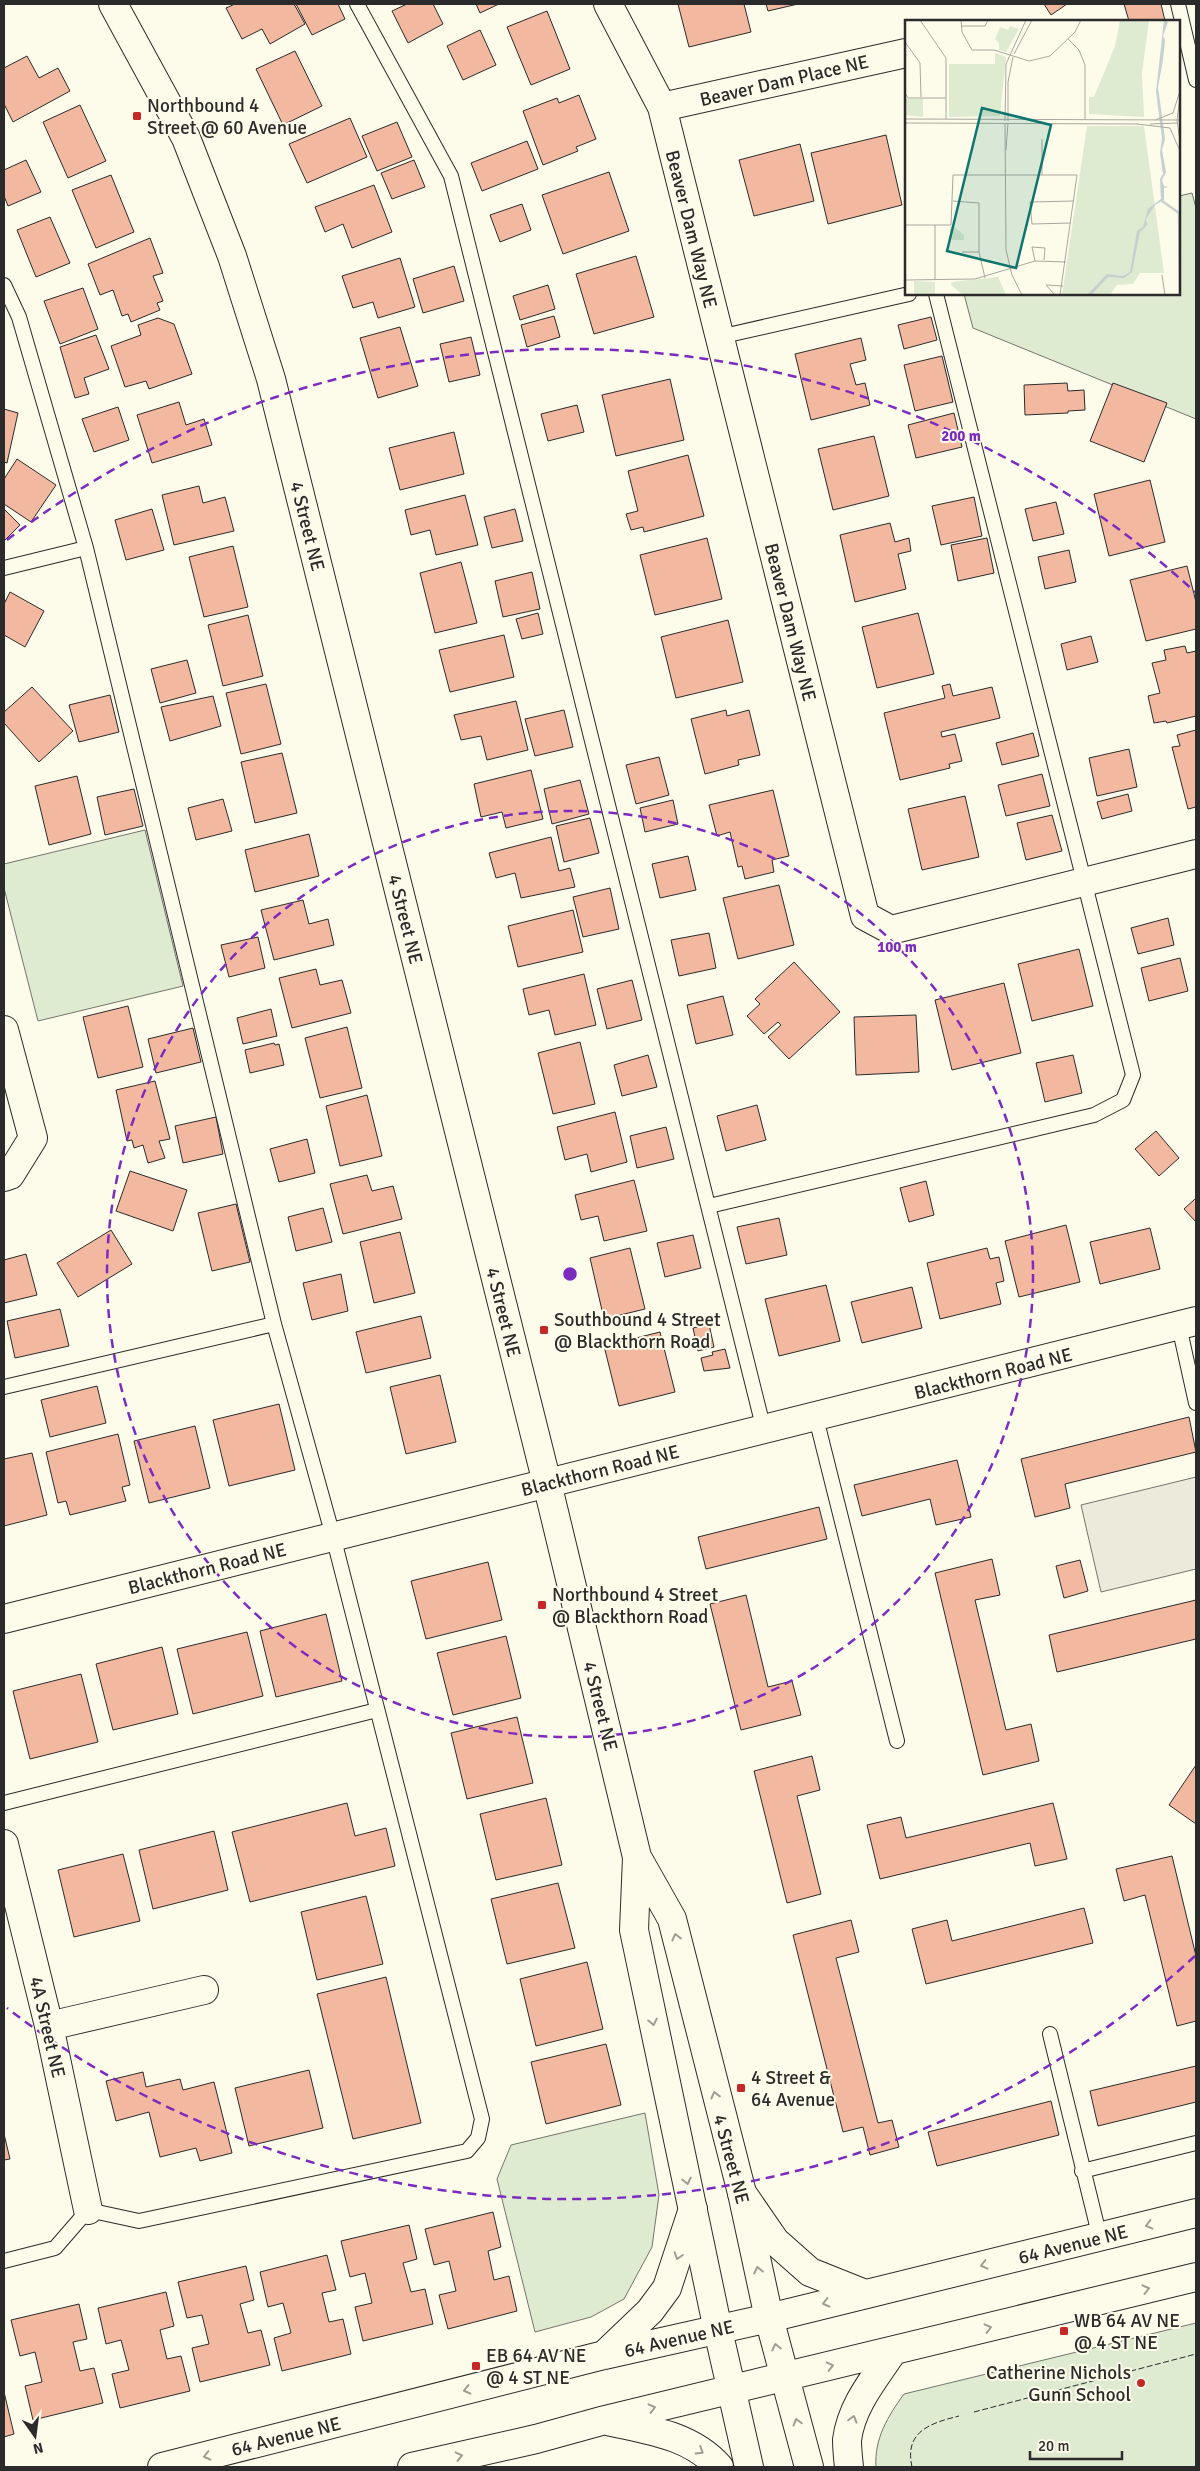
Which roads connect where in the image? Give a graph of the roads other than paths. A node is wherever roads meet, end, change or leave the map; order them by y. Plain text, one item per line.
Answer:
1 (113, 4) edge
2 (358, 4) edge
3 (608, 4) edge
4 (1178, 4) edge
5 (905, 53) edge
6 (1196, 80) edge
7 (662, 107) junction
8 (4, 285) edge
9 (905, 295) edge
10 (936, 295) edge
11 (719, 337) junction
12 (86, 548) junction
13 (4, 568) edge
14 (1196, 854) edge
15 (1085, 881) junction
16 (4, 1030) edge
17 (4, 1177) edge
18 (709, 1206) junction
19 (274, 1324) junction
20 (1188, 1324) edge
21 (4, 1387) edge
22 (1196, 1403) edge
23 (816, 1418) junction
24 (764, 1430) junction
25 (547, 1483) junction
26 (333, 1536) junction
27 (4, 1619) edge
28 (377, 1710) junction
29 (897, 1741) dead end
30 (4, 1803) edge
31 (4, 1844) edge
32 (637, 1857) junction
33 (204, 1990) dead end
34 (49, 2026) junction
35 (1050, 2034) dead end
36 (1196, 2142) edge
37 (1082, 2171) junction
38 (742, 2193) junction
39 (693, 2209) junction
40 (88, 2210) junction
41 (1196, 2213) edge
42 (1100, 2238) junction
43 (4, 2261) edge
44 (1196, 2277) edge
45 (865, 2294) junction
46 (769, 2318) junction
47 (718, 2330) junction
48 (893, 2351) junction
49 (604, 2355) junction
50 (783, 2377) junction
51 (732, 2389) junction
52 (604, 2420) junction
53 (162, 2467) edge
54 (412, 2467) edge
55 (719, 2467) edge
56 (749, 2467) edge
57 (808, 2467) edge
58 (849, 2467) edge

1 - 25 street, 4 Street NE
2 - 18 lane
3 - 7 street, Beaver Dam Way NE
4 - 6 lane
5 - 7 street, Beaver Dam Place NE
7 - 11 street, Beaver Dam Way NE
8 - 12 lane
9 - 11 lane
10 - 15 lane
11 - 15 street, Beaver Dam Way NE
12 - 13 lane
12 - 19 lane
14 - 15 street, Beaver Dam Way NE
15 - 18 lane
16 - 17 street
18 - 24 lane
19 - 21 lane
19 - 26 lane
20 - 22 lane
20 - 23 street, Blackthorn Road NE
23 - 24 street, Blackthorn Road NE
23 - 29 lane
24 - 25 street, Blackthorn Road NE
25 - 26 street, Blackthorn Road NE
25 - 32 street, 4 Street NE
26 - 27 street, Blackthorn Road NE
26 - 28 lane
28 - 30 lane
28 - 40 lane
31 - 34 street, 4A Street NE
38 -> 32 street, 4 Street NE
32 -> 39 street, 4 Street NE
33 - 34 street
34 - 40 street, 4A Street NE
35 - 37 lane
36 - 37 lane
37 - 42 lane
38 - 45 street
46 -> 38 street, 4 Street NE
39 - 47 street, 4 Street NE
39 -> 49 street
40 - 43 lane
41 -> 42 street, 64 Avenue NE
42 -> 45 street, 64 Avenue NE
48 -> 44 street
45 -> 46 street, 64 Avenue NE
46 - 47 street, 64 Avenue NE
50 -> 46 street, 4 Street NE
47 - 49 street, 64 Avenue NE
47 - 51 street, 4 Street NE
50 -> 48 street
58 -> 48 street
49 -> 53 street, 64 Avenue NE
50 - 51 street
57 -> 50 street, 4 Street NE
52 -> 51 street
51 - 56 street, 4 Street NE
54 -> 52 street
52 -> 55 street

